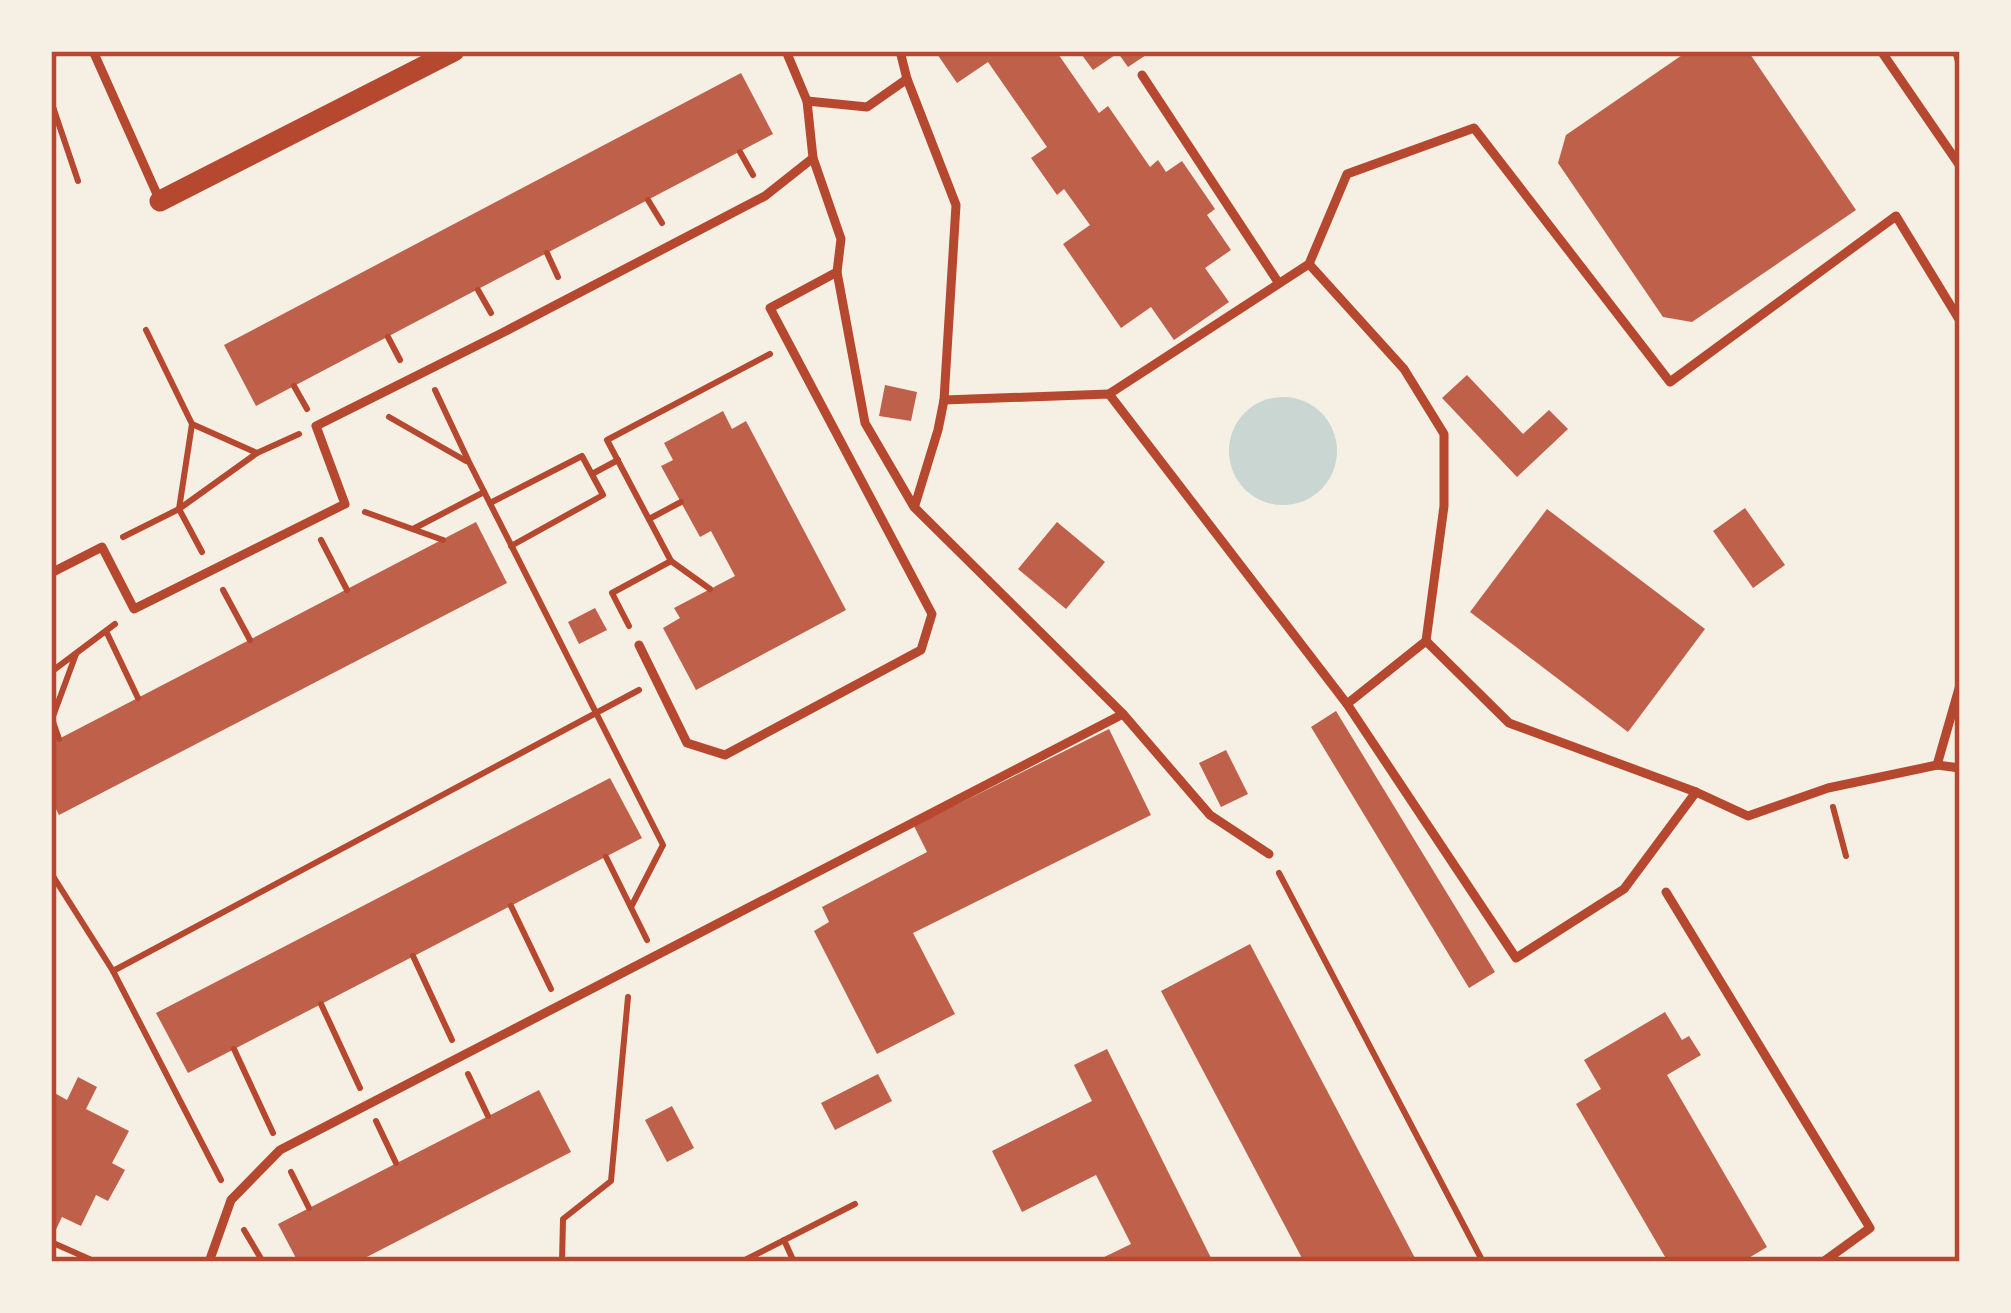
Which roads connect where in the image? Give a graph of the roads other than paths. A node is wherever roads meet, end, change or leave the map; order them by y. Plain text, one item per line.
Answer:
1 (93, 51) edge
2 (454, 51) edge
3 (787, 51) edge
4 (900, 51) edge
5 (1881, 51) edge
6 (1142, 75) dead end
7 (907, 80) junction
8 (807, 101) junction
9 (813, 158) junction
10 (1960, 166) edge
11 (160, 201) joint
12 (1309, 264) junction
13 (837, 272) junction
14 (1279, 282) junction
15 (1960, 321) edge
16 (1109, 394) junction
17 (944, 400) junction
18 (914, 507) junction
19 (51, 573) edge
20 (1426, 640) junction
21 (639, 645) road end
22 (1960, 685) edge
23 (1347, 704) junction
24 (1124, 714) junction
25 (1937, 765) junction
26 (1960, 768) edge
27 (1696, 792) junction
28 (1270, 854) road end
29 (1666, 892) dead end
30 (209, 1262) edge
31 (1823, 1262) edge

1 - 11 lane
2 - 11 street
3 - 8 lane
4 - 7 lane
5 - 10 lane
6 - 14 lane
7 - 8 lane
7 - 17 lane
8 - 9 lane
9 - 13 lane
9 - 19 lane
12 - 14 lane
12 - 15 lane
12 - 20 lane
13 - 18 lane
13 - 21 lane
14 - 16 lane
16 - 17 lane
16 - 23 lane
17 - 18 lane
18 - 24 lane
20 - 23 lane
20 - 27 lane
22 - 25 lane
23 - 27 lane
24 - 28 lane
24 - 30 lane
25 - 26 lane
25 - 27 lane
29 - 31 lane

